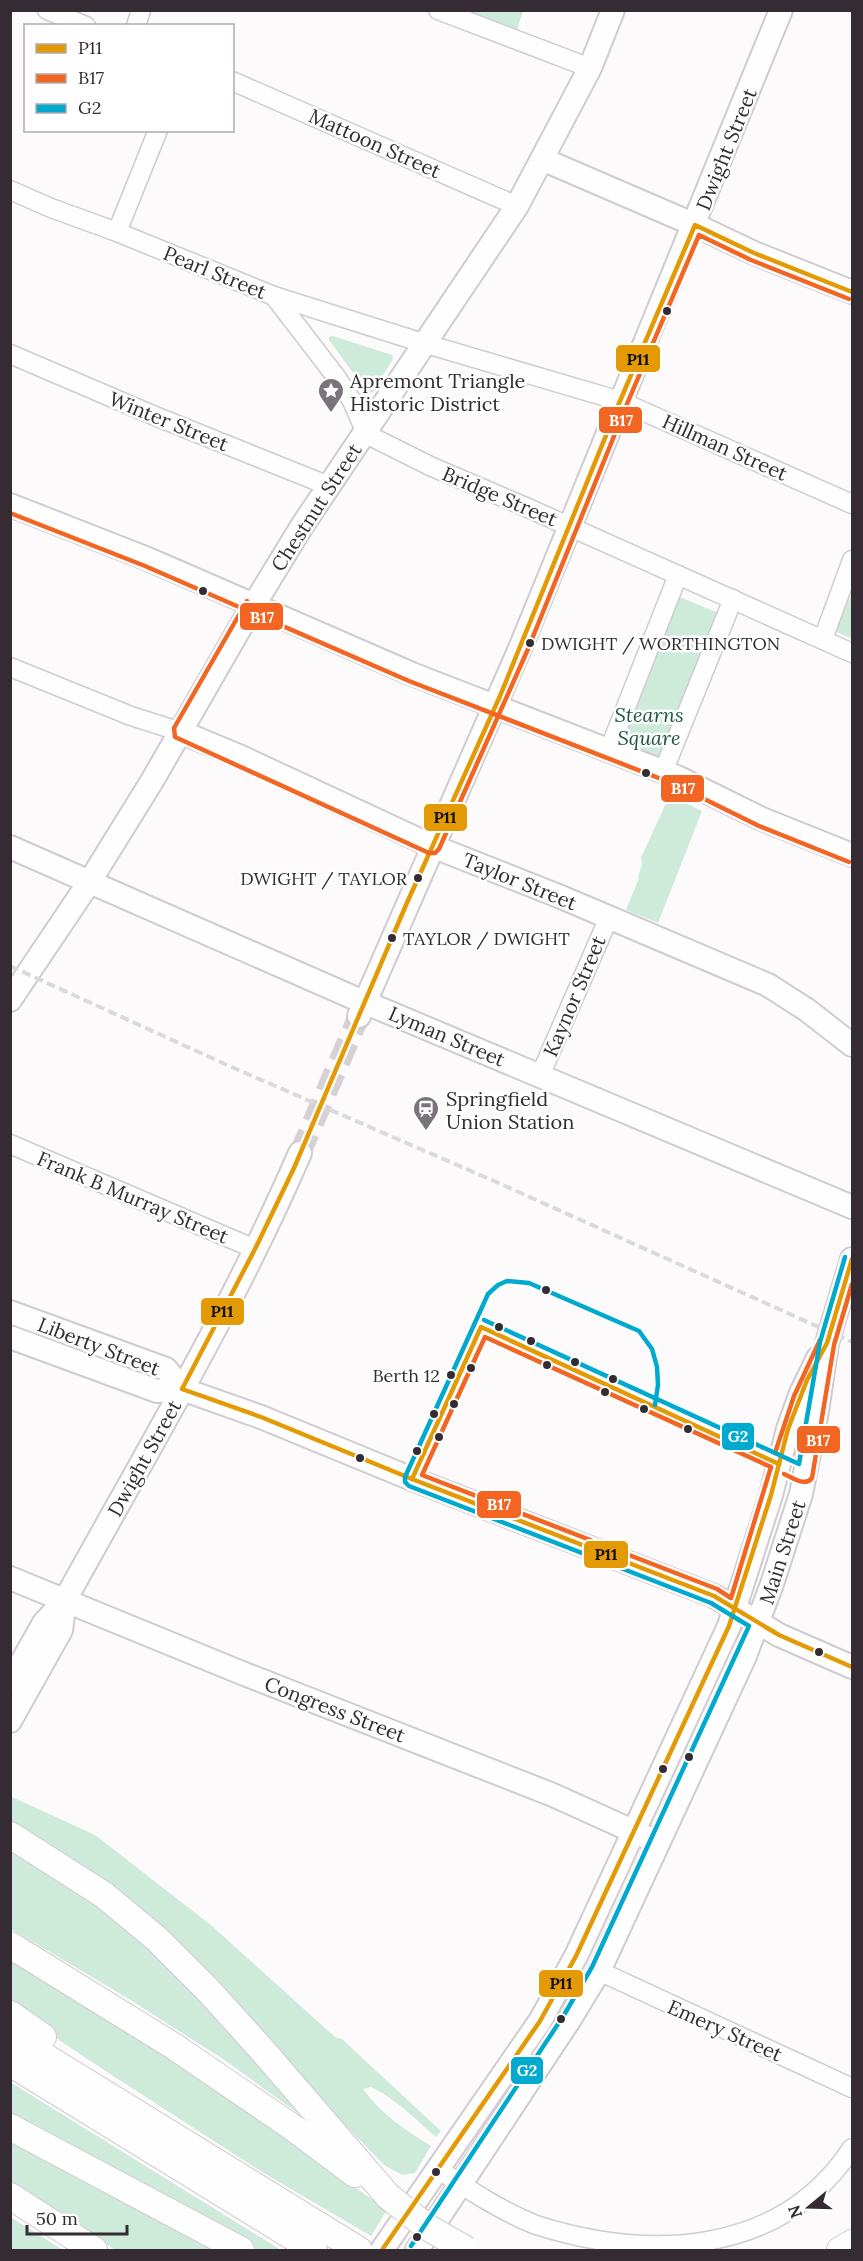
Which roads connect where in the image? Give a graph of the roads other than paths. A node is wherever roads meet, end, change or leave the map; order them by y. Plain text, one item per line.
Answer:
1 (47, 10) edge
2 (438, 10) edge
3 (613, 10) edge
4 (781, 10) edge
5 (81, 24) edge
6 (590, 68) junction
7 (234, 82) edge
8 (157, 132) edge
9 (542, 159) junction
10 (10, 190) edge
11 (517, 206) junction
12 (695, 225) junction
13 (117, 232) junction
14 (852, 292) edge
15 (274, 296) junction
16 (423, 343) junction
17 (10, 354) edge
18 (620, 401) junction
19 (366, 433) junction
20 (329, 486) junction
21 (852, 504) edge
22 (10, 505) edge
23 (569, 526) junction
24 (852, 560) edge
25 (678, 575) junction
26 (733, 599) junction
27 (254, 605) junction
28 (823, 639) junction
29 (852, 653) edge
30 (10, 667) edge
31 (495, 707) junction
32 (181, 732) junction
33 (609, 750) junction
34 (663, 772) junction
35 (432, 846) junction
36 (10, 847) edge
37 (852, 855) edge
38 (90, 881) junction
39 (609, 917) junction
40 (10, 1000) edge
41 (362, 1009) junction
42 (852, 1045) edge
43 (540, 1076) junction
44 (10, 1144) edge
45 (300, 1154) tunnel mouth
46 (852, 1207) edge
47 (255, 1250) junction
48 (852, 1259) edge
49 (847, 1297) edge
50 (10, 1312) edge
51 (10, 1337) edge
52 (827, 1342) junction
53 (182, 1389) junction
54 (10, 1578) edge
55 (65, 1600) junction
56 (735, 1609) junction
57 (758, 1623) junction
58 (852, 1667) edge
59 (10, 1683) edge
60 (10, 1720) edge
61 (634, 1831) junction
62 (10, 1835) edge
63 (659, 1843) junction
64 (10, 1945) edge
65 (599, 1971) junction
66 (10, 2014) edge
67 (10, 2034) edge
68 (10, 2062) edge
69 (852, 2088) edge
70 (119, 2101) junction
71 (10, 2127) edge
72 (852, 2148) edge
73 (438, 2169) junction
74 (461, 2184) junction
75 (388, 2196) junction
76 (16, 2200) edge
77 (852, 2243) edge
78 (352, 2246) edge
79 (94, 2250) edge
80 (241, 2250) edge
81 (314, 2250) edge
82 (382, 2250) edge
83 (417, 2250) edge
84 (467, 2250) edge
85 (840, 2250) edge

1 - 5 street
2 - 6 street
3 - 6 main road, Chestnut Street
4 - 12 main road, Dwight Street
6 - 9 main road, Chestnut Street
7 - 11 street, Mattoon Street
8 - 13 street
9 - 11 main road, Chestnut Street
9 - 12 main road
10 - 13 street, Pearl Street
11 - 16 main road, Chestnut Street
12 - 14 main road
12 - 18 main road, Dwight Street
13 - 15 street, Pearl Street
15 - 16 street, Pearl Street
15 - 19 street
16 - 18 street, Hillman Street
16 - 19 main road, Chestnut Street
17 - 20 street, Winter Street
18 - 21 street, Hillman Street
18 - 23 main road, Dwight Street
19 - 20 main road, Chestnut Street
19 - 23 street, Bridge Street
20 - 27 main road, Chestnut Street
22 - 27 main road
23 - 25 street, Bridge Street
23 - 31 main road, Dwight Street
24 - 28 street
25 - 26 street, Bridge Street
25 - 33 street
26 - 28 street, Bridge Street
26 - 34 street
27 - 31 main road
27 - 32 main road, Chestnut Street
28 - 29 street, Bridge Street
30 - 32 street, Taylor Street
31 - 33 main road
31 - 35 main road, Dwight Street
32 - 35 main road, Taylor Street
32 - 38 main road, Chestnut Street
33 - 34 main road
34 - 37 main road
35 - 39 main road, Taylor Street
35 - 41 main road, Dwight Street
36 - 38 main road, Lyman Street
38 - 40 main road, Chestnut Street
38 - 41 main road, Lyman Street
39 - 42 main road, Taylor Street
39 - 43 street, Kaynor Street
41 - 43 main road, Lyman Street
43 - 46 main road, Lyman Street
44 - 47 street, Frank B Murray Street
45 - 47 main road, Dwight Street
47 - 53 main road, Dwight Street
48 - 49 main road, Main Street
49 - 52 main road, Main Street
50 - 53 main road, Liberty Street
51 - 53 main road, Liberty Street
52 - 56 main road, Main Street
52 - 57 main road, Main Street
53 - 55 main road, Dwight Street
53 - 56 main road, Liberty Street
54 - 55 main road, Congress Street
55 - 59 main road, Dwight Street
55 - 60 main road, Dwight Street
55 - 61 main road, Congress Street
56 - 57 main road, Liberty Street
56 - 61 main road, Main Street
57 - 58 main road, Liberty Street
57 - 63 main road, Main Street
61 - 63 main road, Congress Street
61 - 73 main road, Main Street
62 - 75 highway
63 - 65 main road, Main Street
64 - 75 highway
65 - 69 street, Emery Street
65 - 74 main road, Main Street
66 - 70 highway
67 - 70 highway
68 - 81 highway
70 - 78 highway
71 - 80 highway
72 - 74 street
73 - 74 street
73 - 82 main road, Main Street
74 - 83 main road, Main Street
75 - 84 highway, bridge
76 - 79 highway
77 - 85 highway

